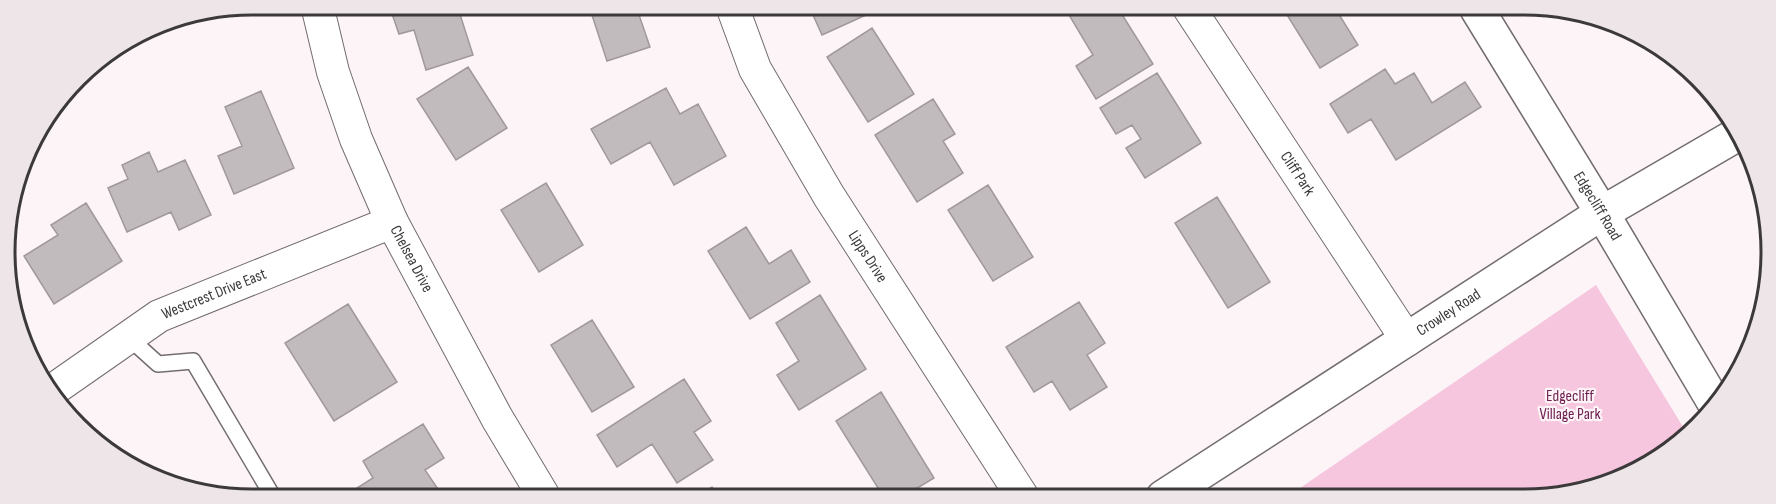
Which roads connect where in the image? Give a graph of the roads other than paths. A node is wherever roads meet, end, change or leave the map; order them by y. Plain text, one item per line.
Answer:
1 (319, 15) edge
2 (735, 15) edge
3 (1194, 15) edge
4 (1481, 15) edge
5 (1731, 138) edge
6 (1602, 213) junction
7 (392, 222) junction
8 (128, 337) junction
9 (1407, 340) junction
10 (57, 387) edge
11 (1711, 397) edge
12 (269, 489) edge
13 (539, 489) edge
14 (1017, 489) edge
15 (1175, 489) edge

1 - 7 street, Chelsea Drive
2 - 14 street, Lipps Drive
3 - 9 street, Cliff Park
4 - 6 main road, Edgecliff Road
5 - 6 main road, Crowley Road
6 - 9 main road, Crowley Road
6 - 11 main road, Edgecliff Road
7 - 8 street, Westcrest Drive East
7 - 13 street, Chelsea Drive
8 - 10 street, Westcrest Drive East
8 - 12 lane
9 - 15 main road, Crowley Road

